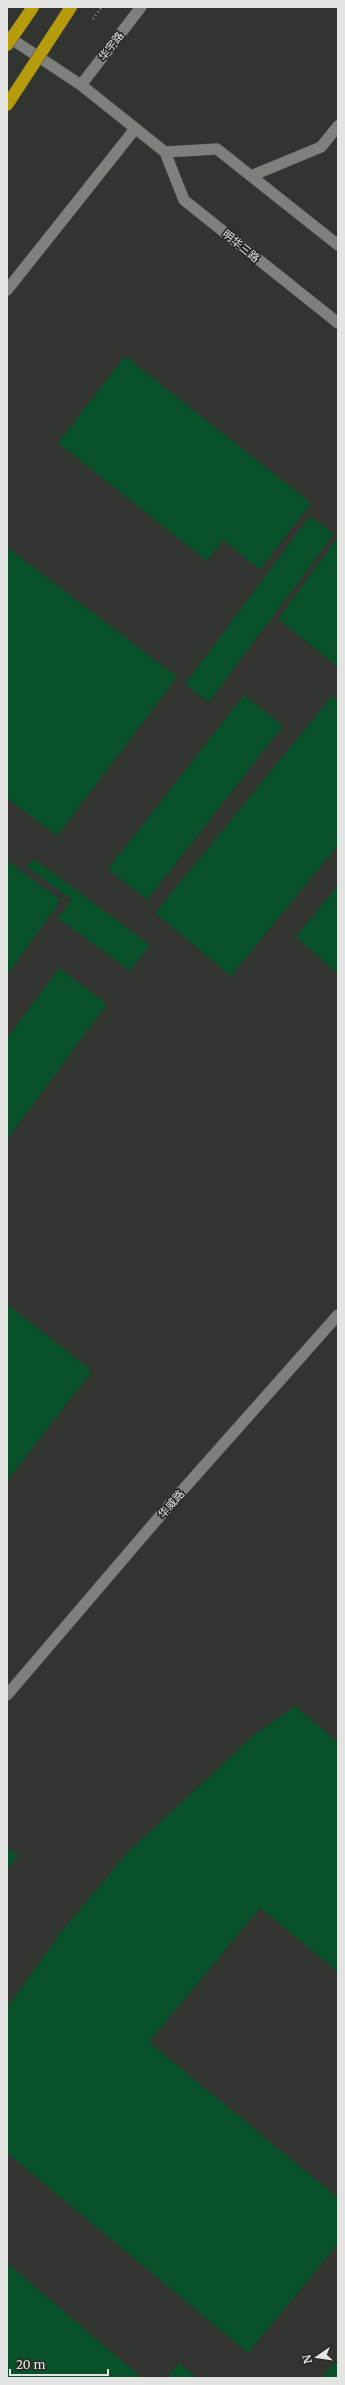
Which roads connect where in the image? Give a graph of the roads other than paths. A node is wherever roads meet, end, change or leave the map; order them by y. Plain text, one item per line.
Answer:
1 (33, 7) edge
2 (71, 7) edge
3 (141, 7) edge
4 (7, 36) edge
5 (7, 44) edge
6 (81, 85) junction
7 (7, 105) edge
8 (338, 126) edge
9 (135, 129) junction
10 (165, 152) junction
11 (251, 176) junction
12 (338, 245) edge
13 (7, 290) edge
14 (338, 323) edge
15 (338, 1315) edge
16 (7, 1695) edge

1 - 5 highway, bridge
2 - 7 highway, bridge
3 - 6 street, 华宇路
4 - 6 street
6 - 9 street
8 - 11 street
9 - 10 street
9 - 13 street
10 - 11 street
10 - 14 street, 明华三路
11 - 12 street
15 - 16 street, 华威路

